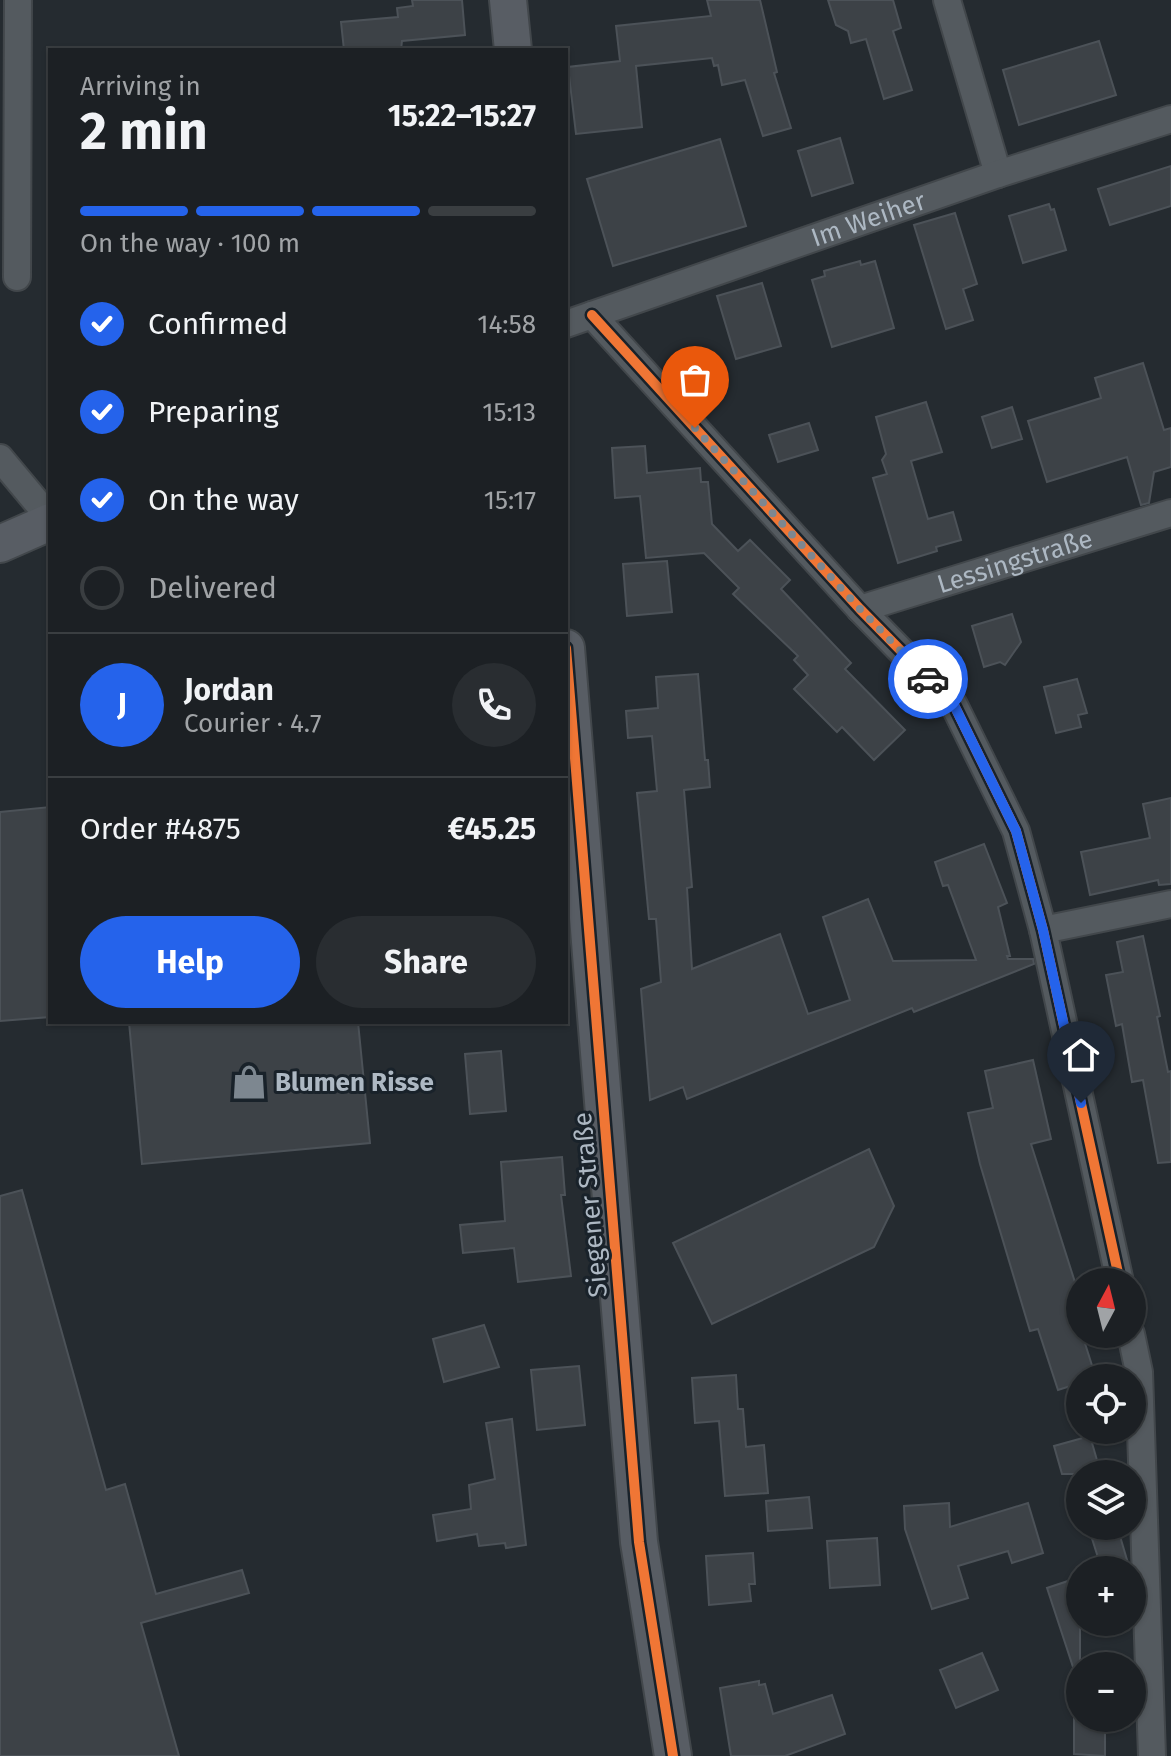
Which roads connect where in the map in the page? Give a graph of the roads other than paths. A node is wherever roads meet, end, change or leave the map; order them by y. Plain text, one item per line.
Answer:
1 (18, 0) edge
2 (508, 0) edge
3 (947, 0) edge
4 (513, 48) edge
5 (1171, 119) edge
6 (998, 174) junction
7 (17, 277) dead end
8 (592, 315) junction
9 (568, 323) edge
10 (0, 458) edge
11 (1171, 513) edge
12 (48, 518) edge
13 (48, 521) edge
14 (0, 544) edge
15 (860, 609) junction
16 (568, 672) edge
17 (1171, 904) edge
18 (1043, 930) junction
19 (1117, 1268) edge
20 (1134, 1348) edge
21 (673, 1756) edge
22 (1152, 1756) edge

1 - 7 street
2 - 4 main road
3 - 6 street
5 - 6 street, Im Weiher
6 - 8 street, Im Weiher
8 - 9 street, Im Weiher
8 - 15 street
10 - 12 street
11 - 15 street, Lessingstraße
13 - 14 main road
15 - 18 street
16 - 21 main road, Siegener Straße
17 - 18 street
18 - 19 street
20 - 22 street

